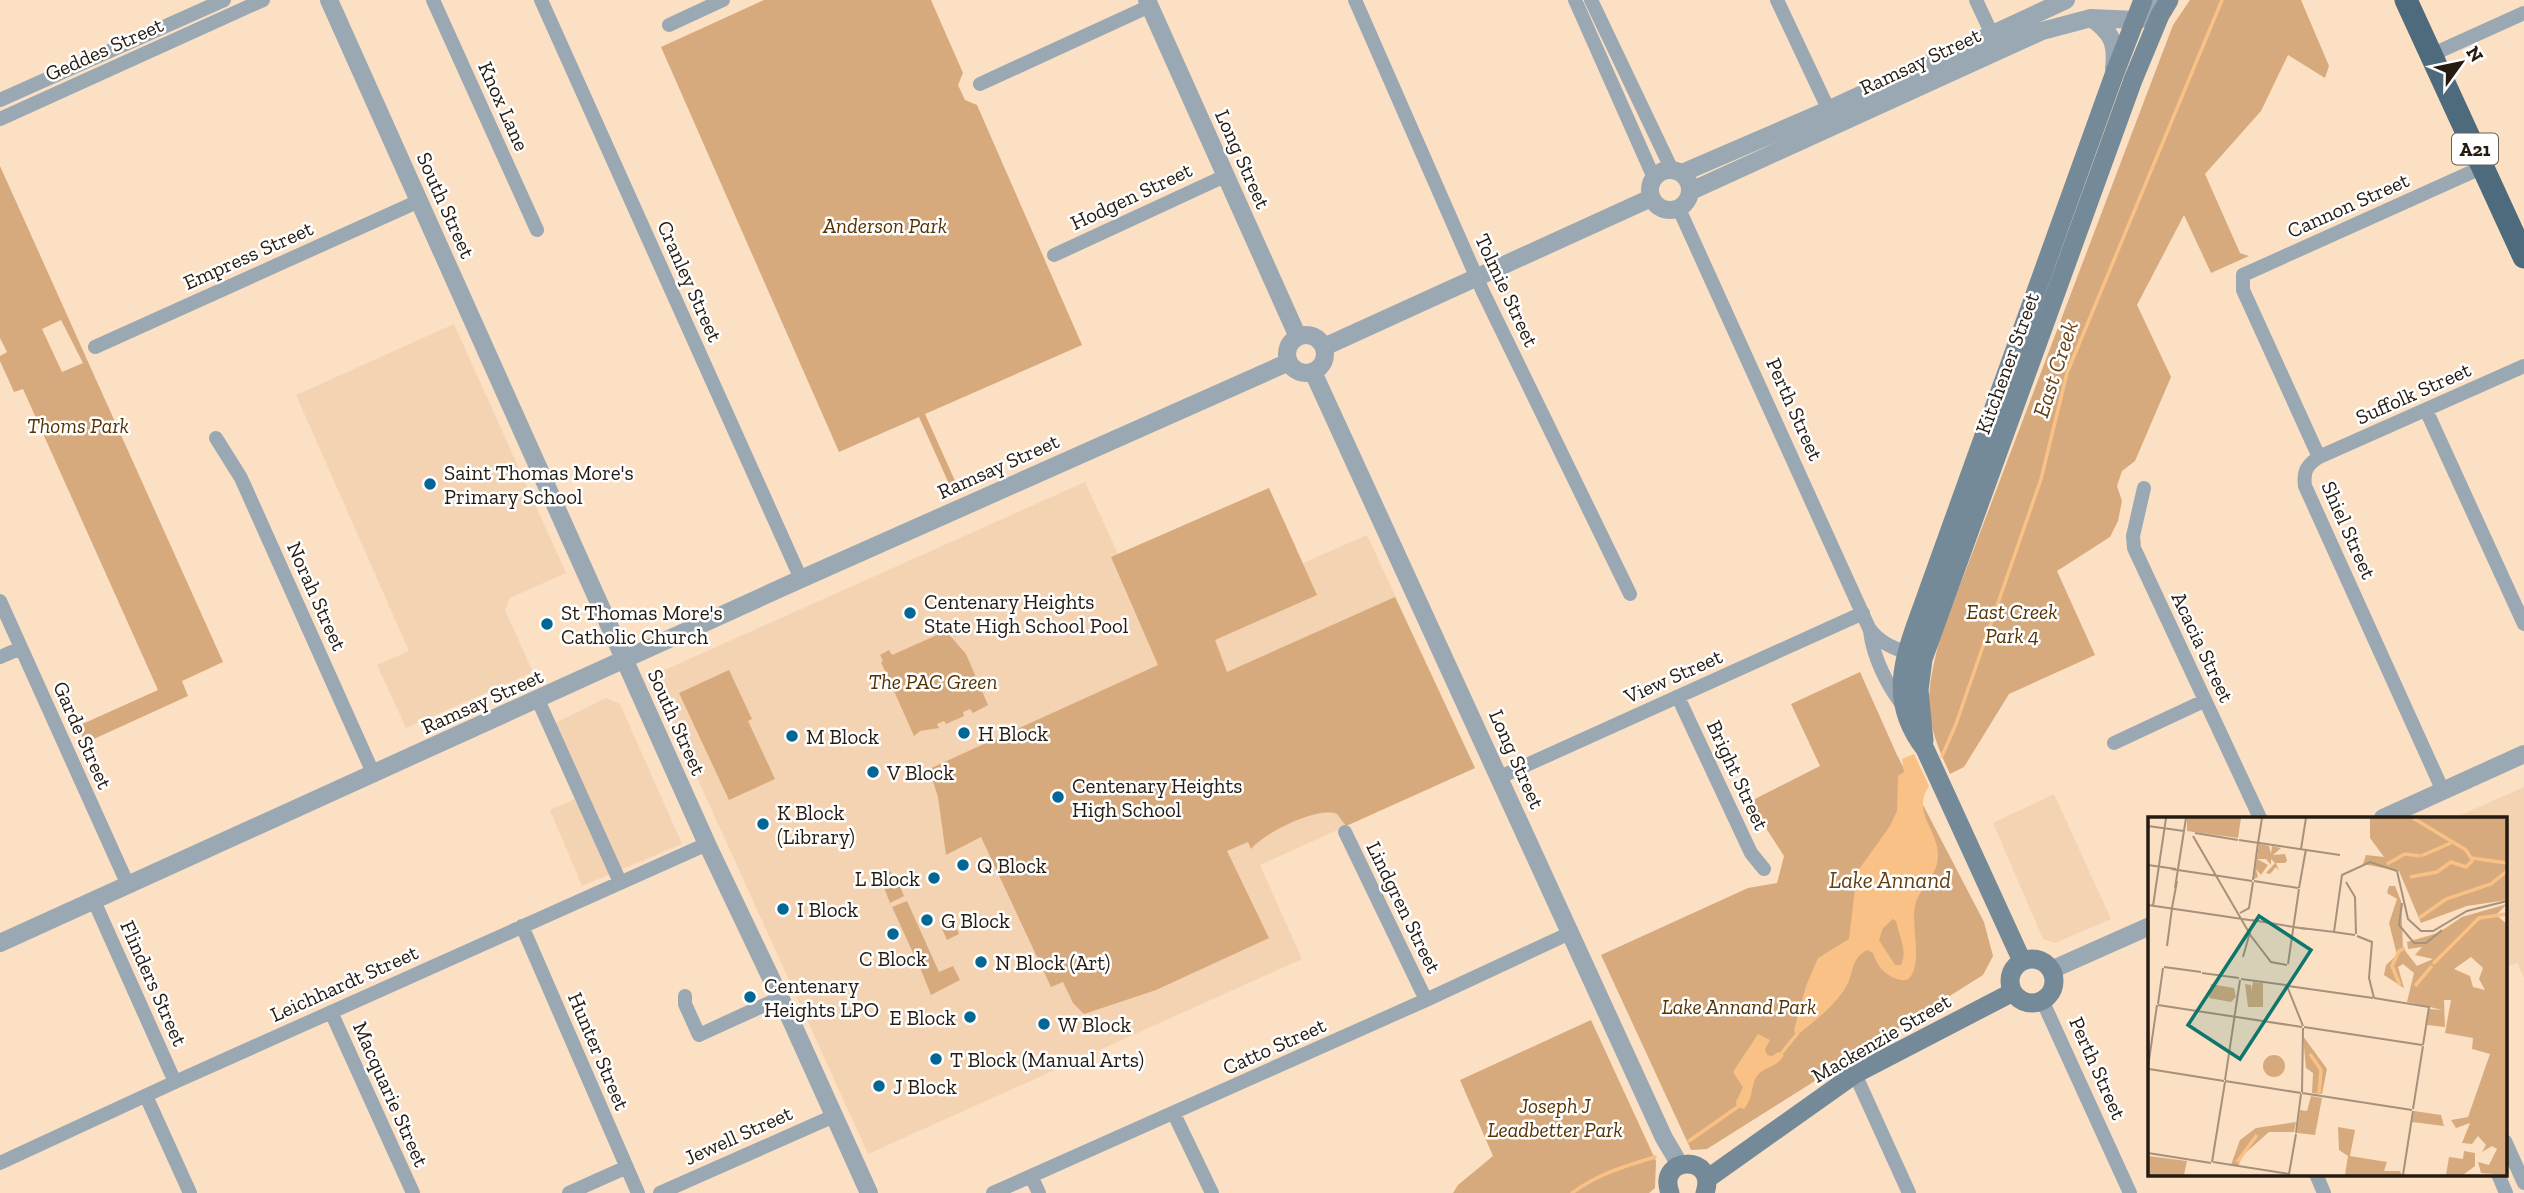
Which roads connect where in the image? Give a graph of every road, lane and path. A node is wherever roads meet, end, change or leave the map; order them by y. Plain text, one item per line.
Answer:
1 (224, 0) edge
2 (263, 0) edge
3 (328, 0) edge
4 (433, 0) edge
5 (541, 0) edge
6 (723, 0) edge
7 (1355, 0) edge
8 (1575, 0) edge
9 (1591, 0) edge
10 (1777, 0) edge
11 (1976, 0) edge
12 (2066, 0) edge
13 (2406, 0) edge
14 (1148, 3) edge
15 (2155, 4) edge
16 (2524, 13) edge
17 (2091, 18) junction
18 (2136, 20) junction
19 (669, 26) dead end
20 (136, 40) junction
21 (1602, 41) junction
22 (1995, 42) junction
23 (142, 54) junction
24 (2431, 55) junction
25 (2114, 75) junction
26 (980, 84) dead end
27 (0, 100) edge
28 (1832, 118) junction
29 (0, 119) edge
30 (2483, 167) junction
31 (1677, 172) junction
32 (1225, 176) junction
33 (1654, 178) junction
34 (1691, 191) junction
35 (2082, 193) junction
36 (1651, 198) junction
37 (419, 201) junction
38 (1679, 209) junction
39 (537, 230) dead end
40 (1054, 255) dead end
41 (2524, 257) edge
42 (1477, 278) junction
43 (2243, 290) joint
44 (1298, 337) junction
45 (95, 347) dead end
46 (1324, 347) junction
47 (1289, 362) junction
48 (2524, 366) edge
49 (1313, 372) junction
50 (2426, 410) junction
51 (216, 438) dead end
52 (2319, 457) junction
53 (2144, 488) dead end
54 (802, 579) junction
55 (1630, 594) dead end
56 (0, 601) edge
57 (1863, 613) junction
58 (2524, 624) edge
59 (1869, 628) junction
60 (20, 648) junction
61 (1915, 656) junction
62 (0, 657) edge
63 (624, 661) junction
64 (1678, 697) junction
65 (538, 700) junction
66 (2204, 701) junction
67 (1903, 706) junction
68 (2114, 743) dead end
69 (1925, 749) junction
70 (2524, 754) edge
71 (374, 775) junction
72 (1500, 776) junction
73 (2443, 791) junction
74 (2260, 817) edge
75 (2385, 817) edge
76 (1345, 832) dead end
77 (707, 844) junction
78 (1764, 869) dead end
79 (620, 882) junction
80 (128, 885) junction
81 (94, 901) junction
82 (522, 926) junction
83 (2148, 927) edge
84 (1570, 933) junction
85 (0, 943) edge
86 (2022, 961) junction
87 (2051, 970) junction
88 (2013, 992) junction
89 (685, 996) dead end
90 (780, 998) junction
91 (1426, 1000) junction
92 (2042, 1000) junction
93 (331, 1012) junction
94 (1856, 1074) junction
95 (176, 1082) junction
96 (146, 1096) junction
97 (1174, 1114) junction
98 (834, 1116) junction
99 (2506, 1144) edge
100 (0, 1163) edge
101 (1680, 1165) junction
102 (626, 1167) junction
103 (1031, 1176) junction
104 (2317, 1176) edge
105 (2499, 1176) edge
106 (2524, 1183) edge
107 (1706, 1186) edge
108 (190, 1193) edge
109 (413, 1193) edge
110 (569, 1193) edge
111 (638, 1193) edge
112 (660, 1193) edge
113 (869, 1193) edge
114 (993, 1193) edge
115 (1039, 1193) edge
116 (1212, 1193) edge
117 (1670, 1193) edge
118 (1909, 1193) edge
119 (2130, 1193) edge
120 (2324, 1193) edge
121 (2506, 1193) edge

1 - 20 street, Geddes Street
2 - 23 street, Geddes Street
3 - 37 street, South Street
4 - 39 street, Knox Lane
5 - 54 street, Cranley Street
6 - 19 street
7 - 42 street, Tolmie Street
8 - 21 street
9 - 21 street
10 - 28 street
11 - 22 street
12 - 22 street, Ramsay Street
13 - 24 highway, A21
14 - 26 street
14 - 32 street, Long Street
15 - 18 main road, Kitchener Street
15 - 35 main road, Kitchener Street
16 - 24 street
17 - 18 street, Ramsay Street
17 - 22 street, Ramsay Street
17 - 25 street
18 - 25 main road, Kitchener Street
20 - 23 street
20 - 27 street, Geddes Street
21 - 31 street
21 - 33 street
22 - 28 street, Ramsay Street
23 - 29 street, Geddes Street
24 - 30 highway, A21
25 - 35 main road, Kitchener Street
28 - 31 street, Ramsay Street
28 - 34 street, Ramsay Street
30 - 41 highway, A21
30 - 43 street, Cannon Street
31 - 33 street
31 - 34 street
32 - 40 street, Hodgen Street
32 - 44 street, Long Street
33 - 36 street
34 - 38 street
35 - 61 main road, Kitchener Street
36 - 38 street
36 - 42 street
37 - 45 street, Empress Street
37 - 63 street, South Street
38 - 57 street, Perth Street
42 - 46 street
42 - 55 street, Tolmie Street
43 - 52 street, Shiel Street
44 - 46 street
44 - 47 street
46 - 49 street
47 - 49 street
47 - 54 street, Ramsay Street
48 - 50 street, Suffolk Street
49 - 72 street, Long Street
50 - 52 street, Suffolk Street
50 - 58 street
51 - 71 street, Norah Street
52 - 73 street, Shiel Street
53 - 66 street, Acacia Street
54 - 63 street, Ramsay Street
56 - 60 street, Garde Street
57 - 59 street, Perth Street
57 - 64 street, View Street
59 - 61 street
59 - 67 street, Perth Street
60 - 62 street
60 - 80 street, Garde Street
61 - 67 main road, Kitchener Street
61 - 69 main road, Kitchener Street
63 - 65 street, Ramsay Street
63 - 77 street, South Street
64 - 72 street, View Street
64 - 78 street, Bright Street
65 - 71 street, Ramsay Street
65 - 79 street
66 - 68 street
66 - 74 street, Acacia Street
67 - 69 main road, Perth Street
69 - 86 main road, Perth Street
70 - 73 street
71 - 80 street, Ramsay Street
72 - 84 street, Long Street
73 - 75 street
76 - 91 street, Lindgren Street
77 - 79 street, Leichhardt Street
77 - 90 street, South Street
79 - 82 street, Leichhardt Street
80 - 81 street, Ramsay Street
81 - 85 street, Ramsay Street
81 - 95 street, Flinders Street
82 - 93 street, Leichhardt Street
82 - 102 street, Hunter Street
83 - 87 street
84 - 91 street, Catto Street
84 - 101 street, Long Street
86 - 87 main road
86 - 88 main road
87 - 92 main road
88 - 92 main road
88 - 94 main road, Mackenzie Street
89 - 90 street
90 - 98 street, South Street
91 - 97 street, Catto Street
92 - 119 street, Perth Street
93 - 95 street, Leichhardt Street
93 - 109 street, Macquarie Street
94 - 107 main road, Mackenzie Street
94 - 118 street
95 - 96 street, Leichhardt Street
96 - 100 street, Leichhardt Street
96 - 108 street
97 - 103 street, Catto Street
97 - 116 street
98 - 112 street, Jewell Street
98 - 113 street, South Street
99 - 106 street
101 - 107 main road
101 - 117 main road
102 - 110 street
102 - 111 street, Hunter Street
103 - 114 street, Catto Street
103 - 115 street
104 - 120 street
105 - 121 street

